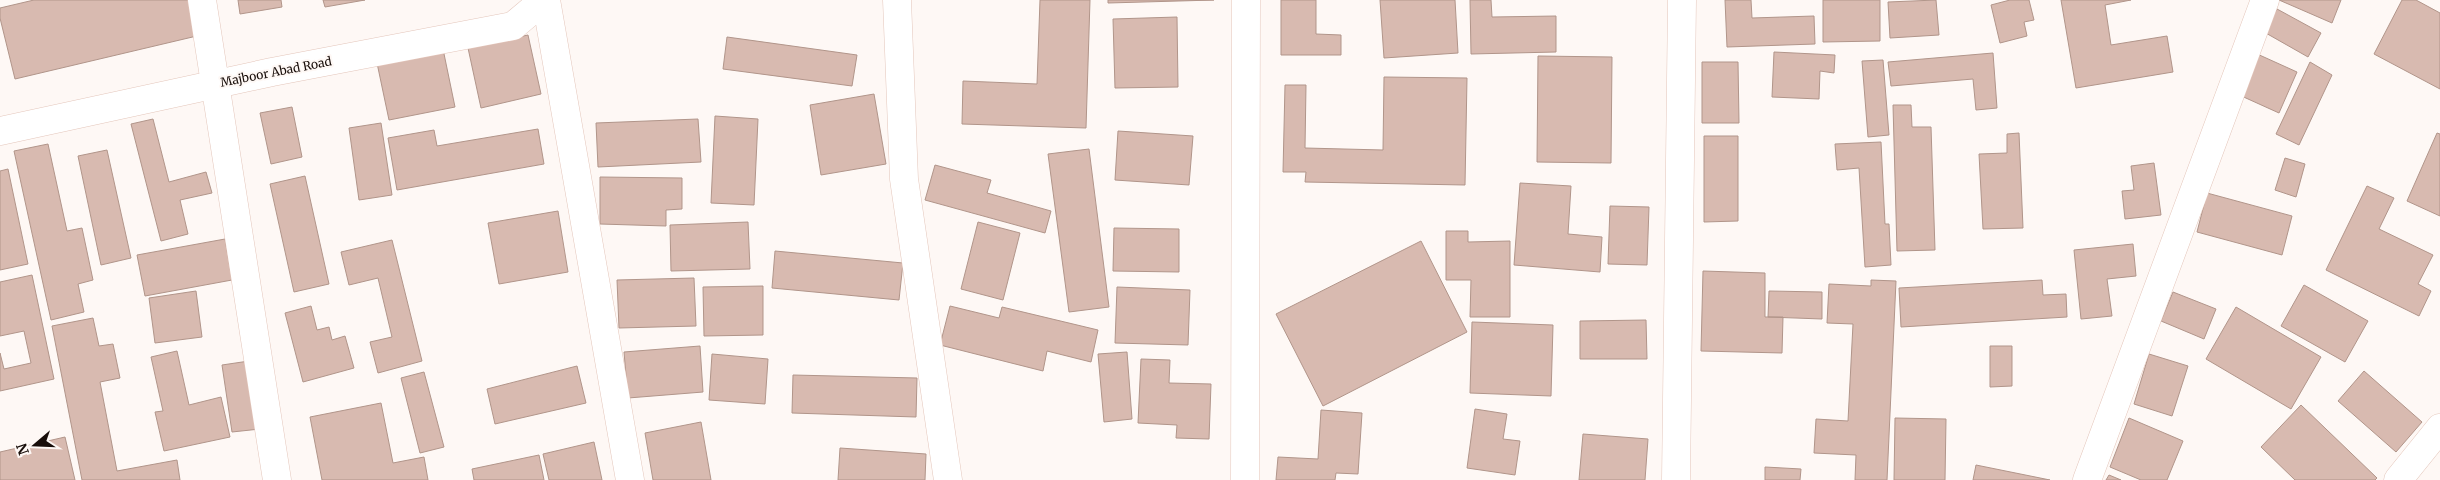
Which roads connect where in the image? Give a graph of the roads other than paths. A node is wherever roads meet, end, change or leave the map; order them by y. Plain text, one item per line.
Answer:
1 (202, 0) edge
2 (545, 0) edge
3 (897, 0) edge
4 (1246, 0) edge
5 (1682, 0) edge
6 (2265, 0) edge
7 (215, 84) junction
8 (0, 131) edge
9 (2440, 428) edge
10 (277, 480) edge
11 (630, 480) edge
12 (948, 480) edge
13 (1245, 480) edge
14 (1676, 480) edge
15 (2087, 480) edge
16 (2398, 480) edge

1 - 7 street
2 - 7 street, Majboor Abad Road
2 - 11 street
3 - 12 street
4 - 13 street
5 - 14 street
6 - 15 street
7 - 8 street, Majboor Abad Road
7 - 10 street
9 - 16 street

